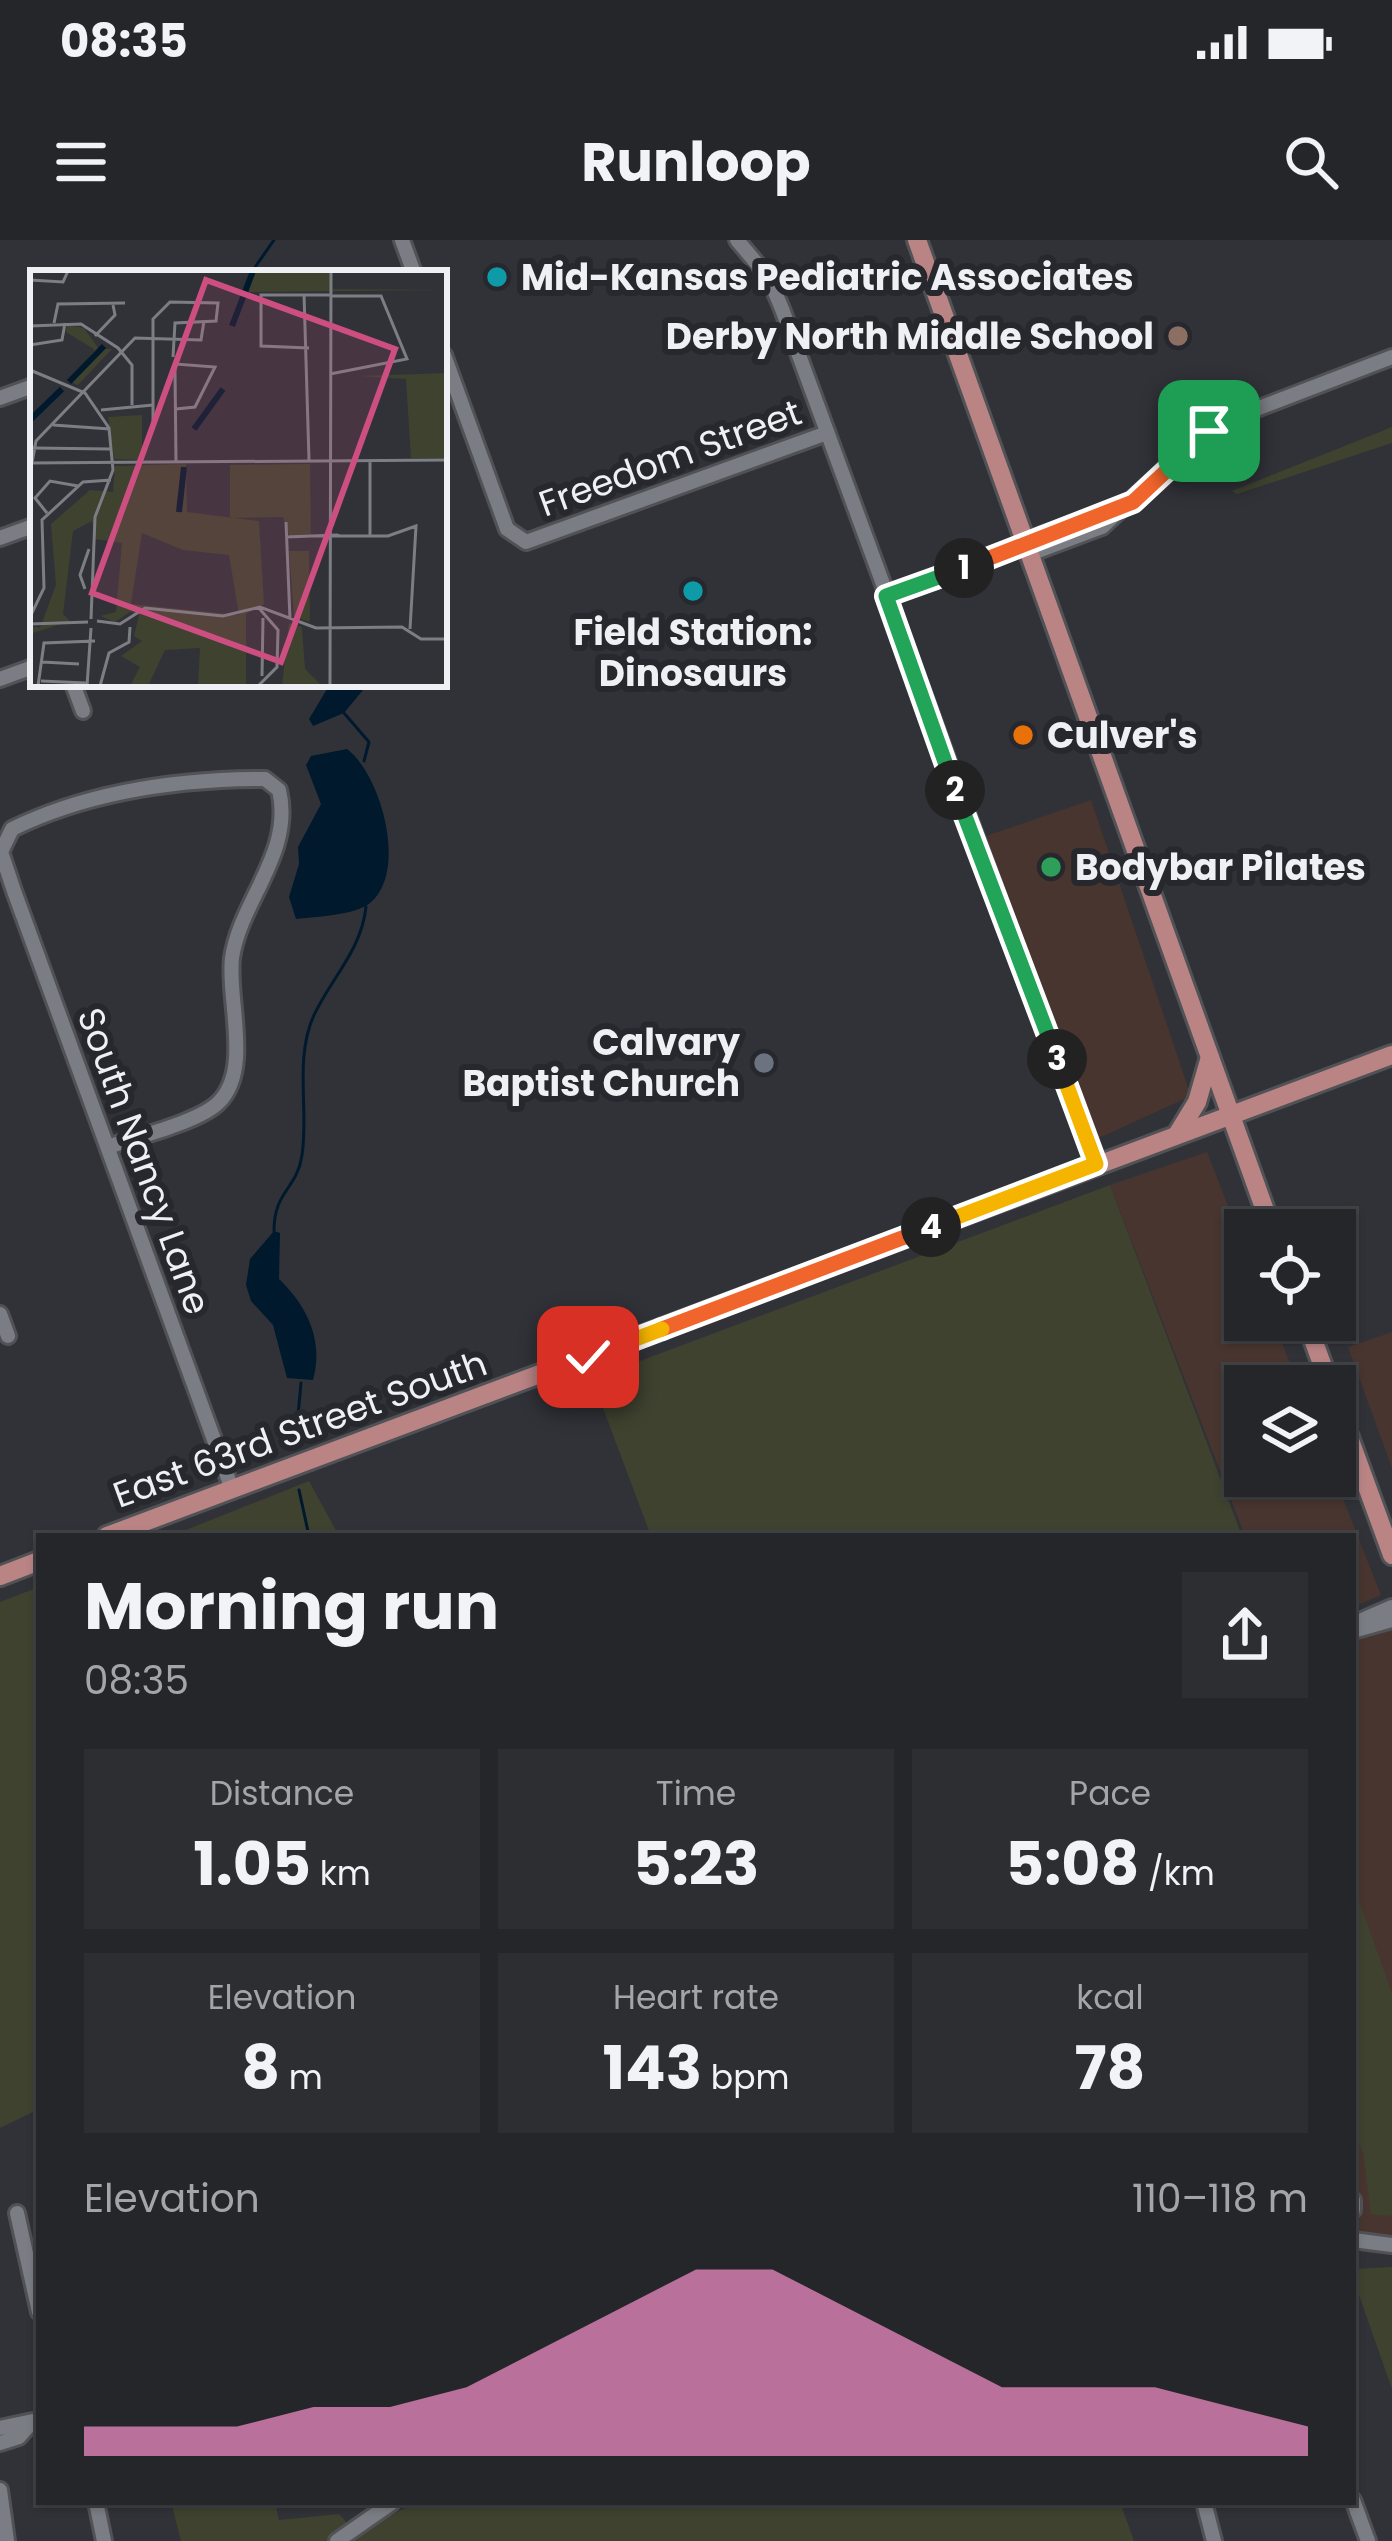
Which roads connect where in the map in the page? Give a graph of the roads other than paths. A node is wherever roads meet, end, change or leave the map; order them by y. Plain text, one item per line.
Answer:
1 (403, 240) edge
2 (736, 240) edge
3 (917, 240) edge
4 (413, 270) edge
5 (1392, 357) edge
6 (447, 363) edge
7 (30, 387) edge
8 (0, 398) edge
9 (827, 434) junction
10 (30, 527) edge
11 (0, 538) edge
12 (1027, 547) junction
13 (886, 596) junction
14 (30, 668) edge
15 (0, 680) edge
16 (74, 687) edge
17 (83, 711) dead end
18 (1, 852) edge
19 (1392, 1055) edge
20 (1210, 1057) junction
21 (1230, 1114) junction
22 (1178, 1133) junction
23 (108, 1147) junction
24 (1096, 1164) junction
25 (1265, 1209) edge
26 (0, 1314) edge
27 (8, 1336) dead end
28 (1356, 1457) edge
29 (232, 1490) junction
30 (115, 1533) edge
31 (1392, 1555) edge
32 (36, 1562) edge
33 (0, 1576) edge
34 (1392, 1607) edge
35 (1392, 1620) edge
36 (1356, 1625) edge
37 (1356, 1626) edge
38 (17, 2213) dead end
39 (1356, 2240) edge
40 (1392, 2245) edge
41 (36, 2298) edge
42 (36, 2420) edge
43 (0, 2428) edge
44 (0, 2443) edge
45 (0, 2490) edge
46 (97, 2505) edge
47 (389, 2505) edge
48 (1205, 2505) edge
49 (1355, 2505) edge
50 (2, 2516) edge
51 (7, 2541) edge
52 (104, 2541) edge
53 (337, 2541) edge
54 (1214, 2541) edge
55 (1368, 2541) edge

1 - 4 street
2 - 9 street
3 - 12 main road
5 - 12 street
6 - 9 street, Freedom Street
7 - 8 street
9 - 13 street
10 - 11 street
12 - 13 street
12 - 20 main road
13 - 24 street
14 - 15 street
16 - 17 street
18 - 23 street, South Nancy Lane
18 - 23 street
19 - 21 main road, East 63rd Street South
20 - 21 main road
20 - 22 main road
21 - 22 main road, East 63rd Street South
21 - 25 main road
22 - 24 main road, East 63rd Street South
23 - 29 street, South Nancy Lane
24 - 29 main road, East 63rd Street South
26 - 27 street
28 - 31 main road
29 - 30 main road, East 63rd Street South
32 - 33 main road
34 - 36 street
35 - 37 street
38 - 41 street
39 - 40 street
42 - 43 street
42 - 44 street
45 - 50 street
46 - 52 street
47 - 53 street
48 - 54 street
49 - 55 street
50 - 51 street

